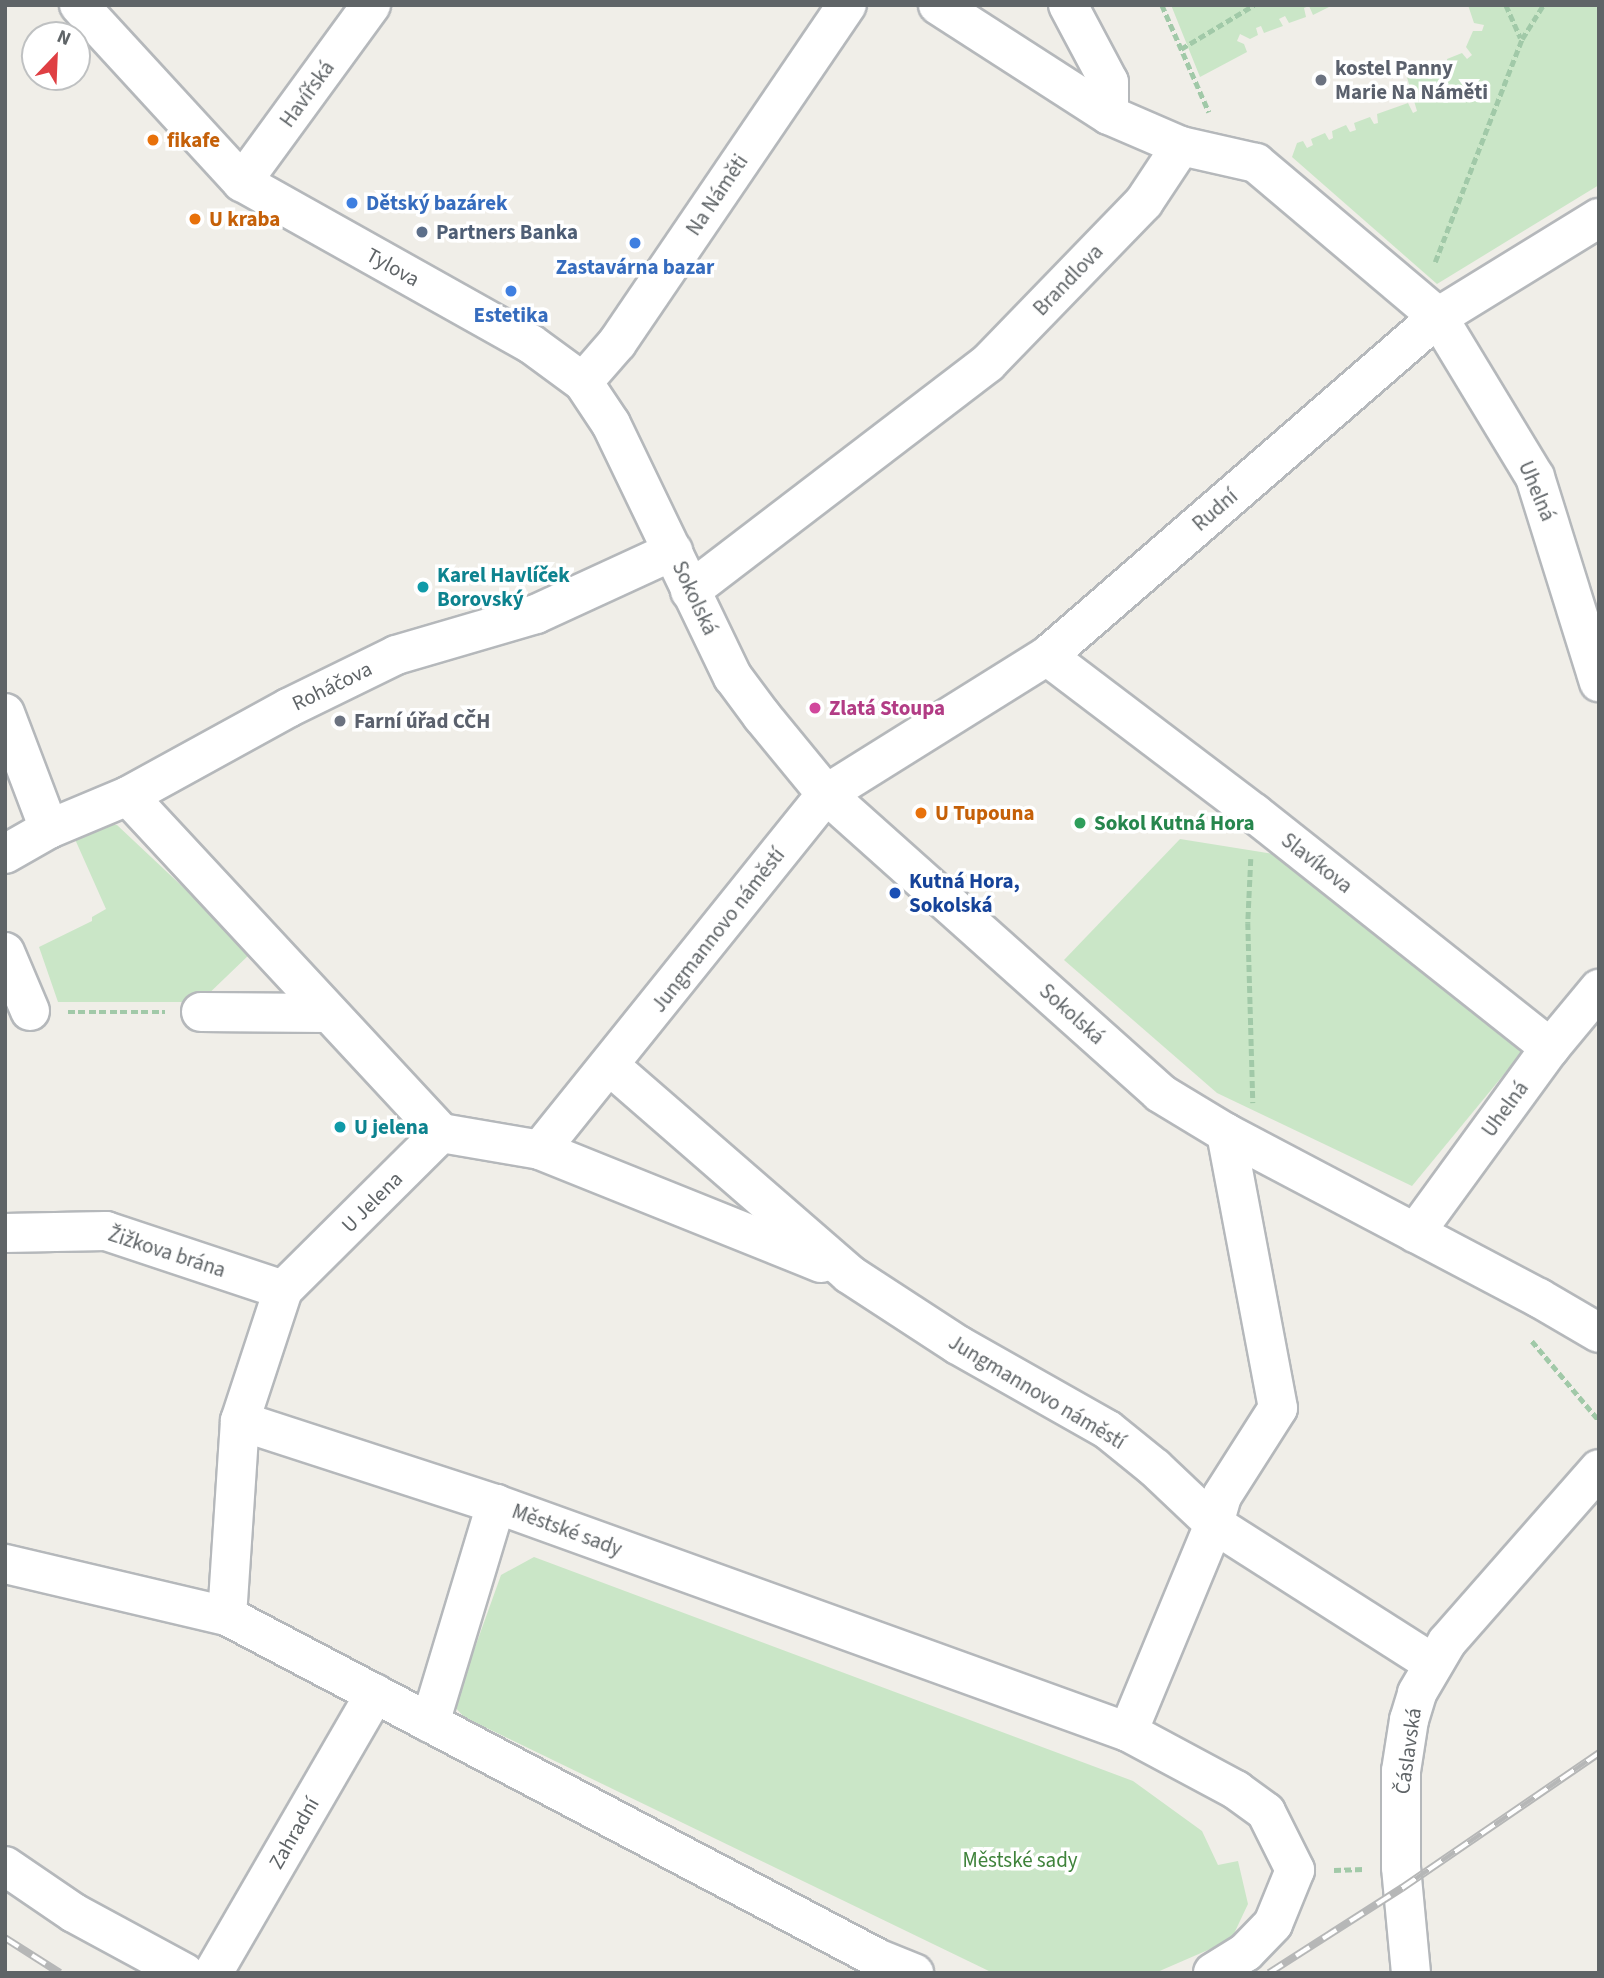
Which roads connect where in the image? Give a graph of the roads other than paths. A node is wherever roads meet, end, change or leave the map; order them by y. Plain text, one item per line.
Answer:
1 (79, 5) edge
2 (371, 5) edge
3 (847, 5) edge
4 (938, 5) edge
5 (1068, 5) edge
6 (1109, 115) junction
7 (1181, 146) junction
8 (242, 182) junction
9 (1599, 218) edge
10 (1426, 306) junction
11 (583, 382) junction
12 (673, 551) junction
13 (690, 591) junction
14 (1047, 656) junction
15 (1599, 682) edge
16 (5, 713) edge
17 (825, 794) junction
18 (128, 796) junction
19 (49, 830) junction
20 (5, 853) edge
21 (5, 952) edge
22 (1599, 989) edge
23 (30, 1011) road end
24 (201, 1012) road end
25 (327, 1013) junction
26 (1550, 1048) junction
27 (610, 1066) junction
28 (440, 1133) junction
29 (1240, 1141) junction
30 (540, 1150) junction
31 (5, 1233) edge
32 (1415, 1233) junction
33 (849, 1274) junction
34 (284, 1290) junction
35 (1599, 1333) edge
36 (240, 1421) junction
37 (1599, 1469) edge
38 (496, 1504) junction
39 (1214, 1524) junction
40 (5, 1564) edge
41 (228, 1616) junction
42 (1432, 1663) junction
43 (375, 1693) junction
44 (430, 1723) junction
45 (1128, 1732) junction
46 (5, 1866) edge
47 (875, 1966) edge
48 (185, 1973) edge
49 (212, 1973) edge
50 (914, 1973) edge
51 (1213, 1973) edge
52 (1411, 1973) edge

1 - 8 street, Tylova
2 - 8 street, Havířská
3 - 11 street, Na Náměti
4 - 6 street
5 - 6 street
6 - 7 street
7 - 10 street
7 - 13 street, Brandlova
8 - 11 street, Tylova
9 - 10 street, Rudní
10 - 14 street, Rudní
10 - 15 street, Uhelná
11 - 12 street, Tylova
12 - 13 street, Sokolská
12 - 18 street, Roháčova
13 - 17 street, Sokolská
14 - 17 street, Rudní
14 - 26 street, Slavíkova
16 - 19 street
17 - 27 street, Jungmannovo náměstí
17 - 29 street, Sokolská
18 - 19 street, Roháčova
18 - 25 street
19 - 20 street, Roháčova
21 - 23 street
22 - 26 street, Uhelná
24 - 25 street
25 - 28 street
26 - 32 street, Uhelná
27 - 30 street, Jungmannovo náměstí
27 - 33 street, Jungmannovo náměstí
28 - 30 street, Jungmannovo náměstí
28 - 34 street, U Jelena
29 - 32 street, Sokolská
29 - 39 street
30 - 33 street, Jungmannovo náměstí
31 - 34 street, Žižkova brána
32 - 35 street, Sokolská
33 - 39 street, Jungmannovo náměstí
34 - 36 street, U Jelena
36 - 38 street, Městské sady
36 - 41 street
37 - 42 street, Čáslavská
38 - 44 street, Městské sady
38 - 45 street, Městské sady
39 - 42 street, Jungmannovo náměstí
39 - 45 street
40 - 41 street
41 - 43 street
42 - 52 street, Čáslavská
43 - 44 street
43 - 49 street, Zahradní
44 - 47 street
45 - 51 street, Městské sady
46 - 48 street
47 - 50 street

